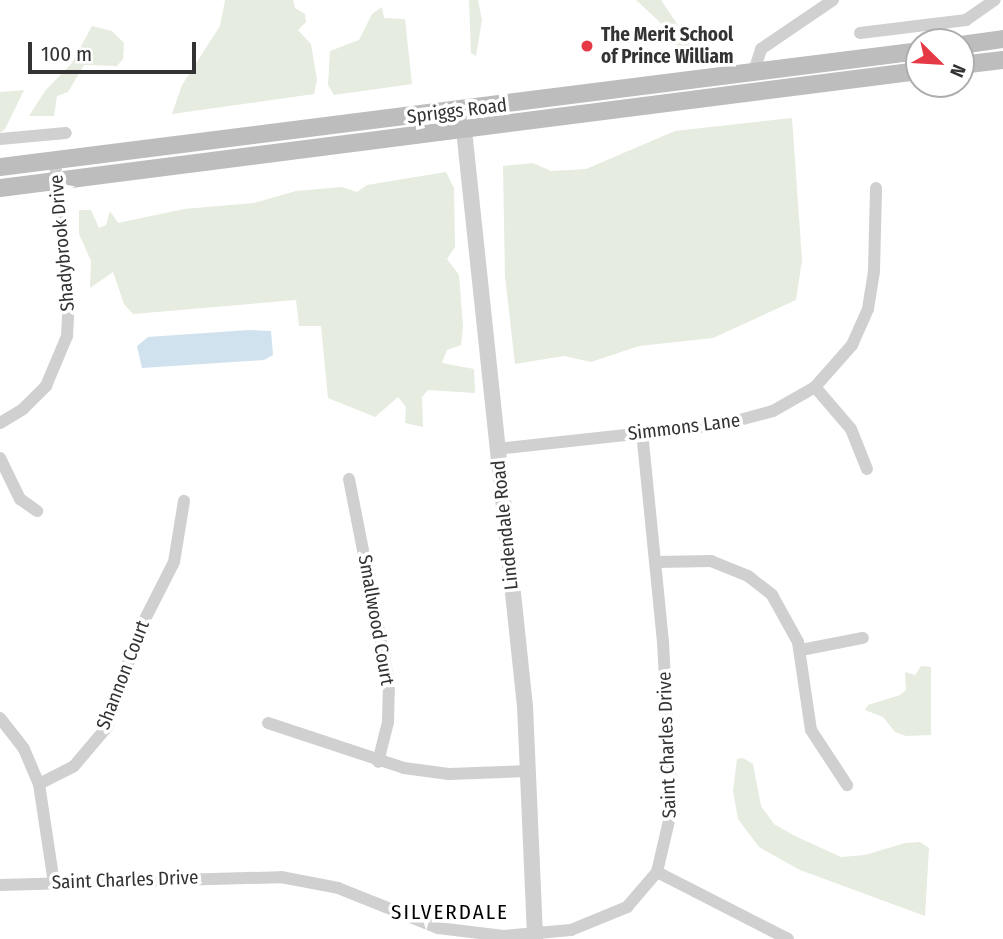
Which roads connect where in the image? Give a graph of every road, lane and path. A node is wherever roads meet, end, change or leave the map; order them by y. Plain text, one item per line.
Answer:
1 (833, 0) edge
2 (995, 0) edge
3 (860, 33) dead end
4 (1003, 39) edge
5 (975, 43) edge
6 (905, 53) edge
7 (1003, 60) edge
8 (975, 63) edge
9 (905, 73) edge
10 (753, 74) junction
11 (462, 111) junction
12 (464, 132) junction
13 (66, 133) dead end
14 (0, 139) edge
15 (55, 161) junction
16 (0, 167) edge
17 (57, 181) junction
18 (0, 188) edge
19 (876, 188) dead end
20 (815, 387) junction
21 (0, 423) edge
22 (642, 433) junction
23 (496, 449) junction
24 (0, 458) edge
25 (867, 469) dead end
26 (349, 479) dead end
27 (184, 501) dead end
28 (37, 511) dead end
29 (656, 562) junction
30 (863, 638) dead end
31 (801, 650) junction
32 (0, 718) edge
33 (268, 723) dead end
34 (378, 762) junction
35 (528, 771) junction
36 (39, 783) junction
37 (847, 785) dead end
38 (657, 872) junction
39 (54, 883) junction
40 (0, 885) edge
41 (535, 937) edge
42 (788, 939) edge

1 - 10 street
2 - 3 street
4 - 5 main road
6 - 10 main road, Spriggs Road
7 - 8 main road
9 - 12 main road, Spriggs Road
10 - 11 main road, Spriggs Road
11 - 12 street, Lindendale Road
11 - 15 main road, Spriggs Road
12 - 17 main road, Spriggs Road
12 - 23 street, Lindendale Road
13 - 14 street
15 - 16 main road, Spriggs Road
15 - 17 street, Shadybrook Drive
17 - 18 main road, Spriggs Road
17 - 21 street, Shadybrook Drive
19 - 20 street, Simmons Lane
20 - 22 street, Simmons Lane
20 - 25 street
22 - 23 street, Simmons Lane
22 - 29 street, Saint Charles Drive
23 - 35 street, Lindendale Road
24 - 28 street
26 - 34 street, Smallwood Court
27 - 36 street, Shannon Court
29 - 31 street
29 - 38 street, Saint Charles Drive
30 - 31 street
31 - 37 street
32 - 36 street
33 - 34 street
34 - 35 street
35 - 41 street, Lindendale Road
36 - 39 street
38 - 41 street, Saint Charles Drive
38 - 42 street
39 - 40 street, Saint Charles Drive
39 - 41 street, Saint Charles Drive

